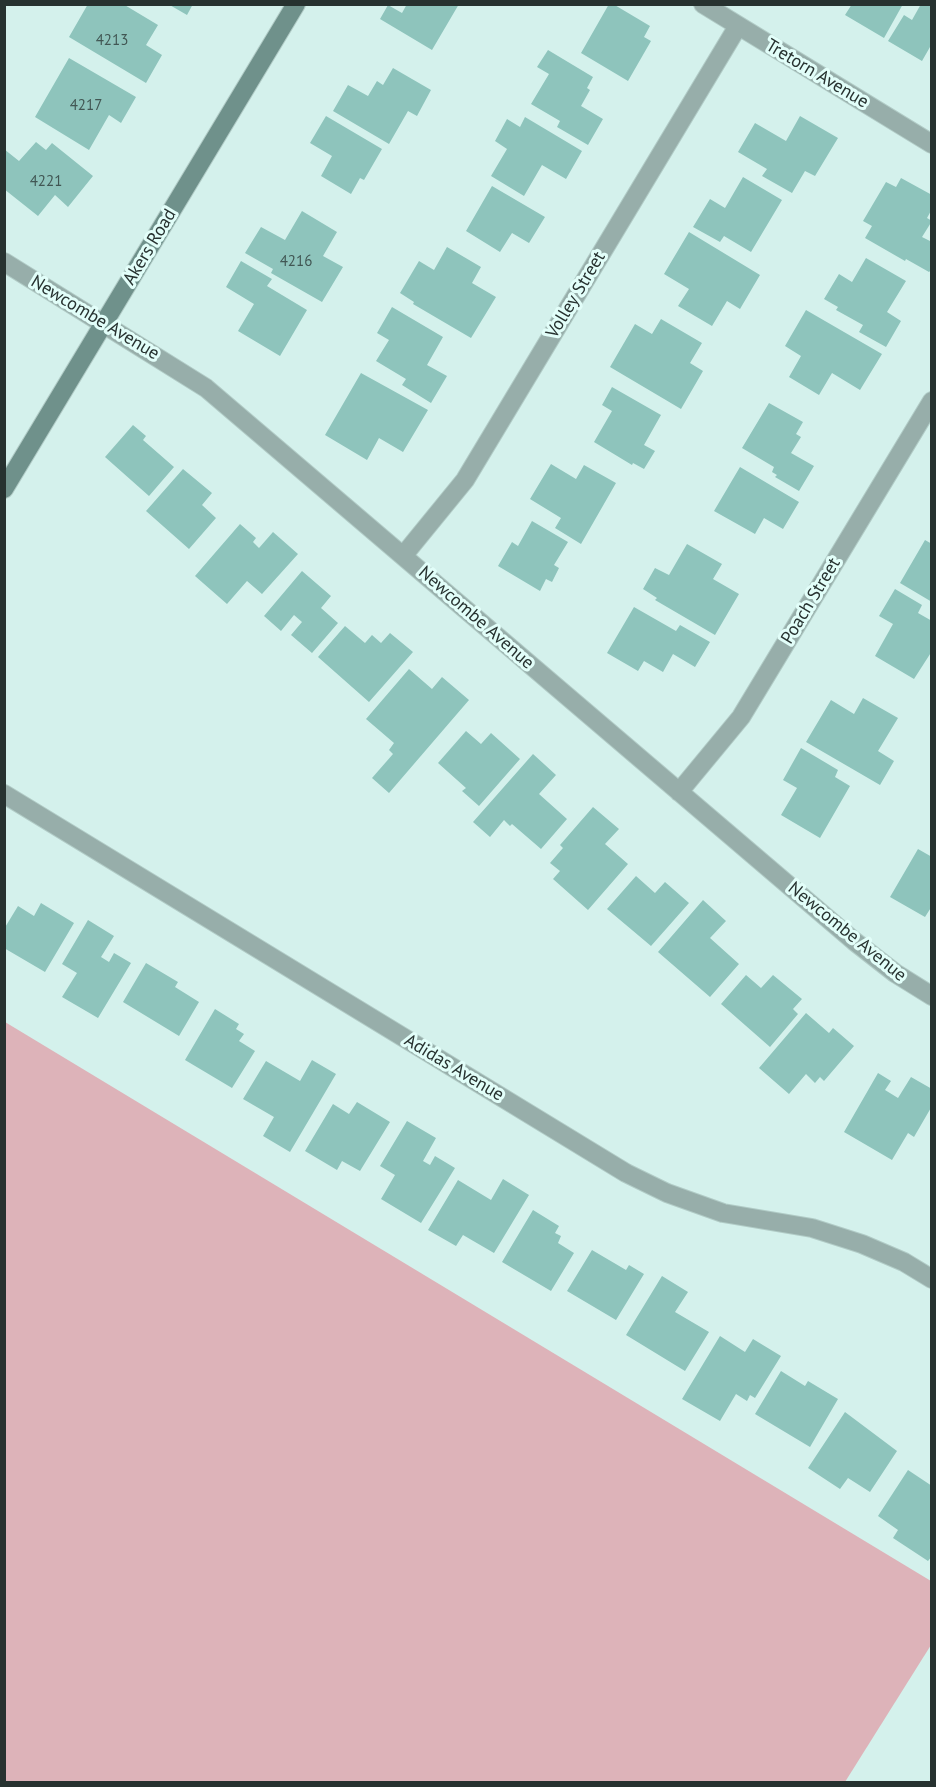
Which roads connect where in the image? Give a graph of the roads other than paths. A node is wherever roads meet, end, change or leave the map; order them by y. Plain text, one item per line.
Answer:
1 (296, 4) edge
2 (703, 4) edge
3 (738, 26) junction
4 (932, 144) edge
5 (4, 262) edge
6 (104, 324) junction
7 (932, 401) edge
8 (4, 489) edge
9 (403, 556) junction
10 (680, 792) junction
11 (4, 794) edge
12 (932, 996) edge
13 (932, 1279) edge

1 - 6 street, Akers Road
2 - 3 street, Tretorn Avenue
3 - 4 street, Tretorn Avenue
3 - 9 street, Volley Street
5 - 6 street, Newcombe Avenue
6 - 8 street, Akers Road
6 - 9 street, Newcombe Avenue
7 - 10 street, Poach Street
9 - 10 street, Newcombe Avenue
10 - 12 street, Newcombe Avenue
11 - 13 street, Adidas Avenue

